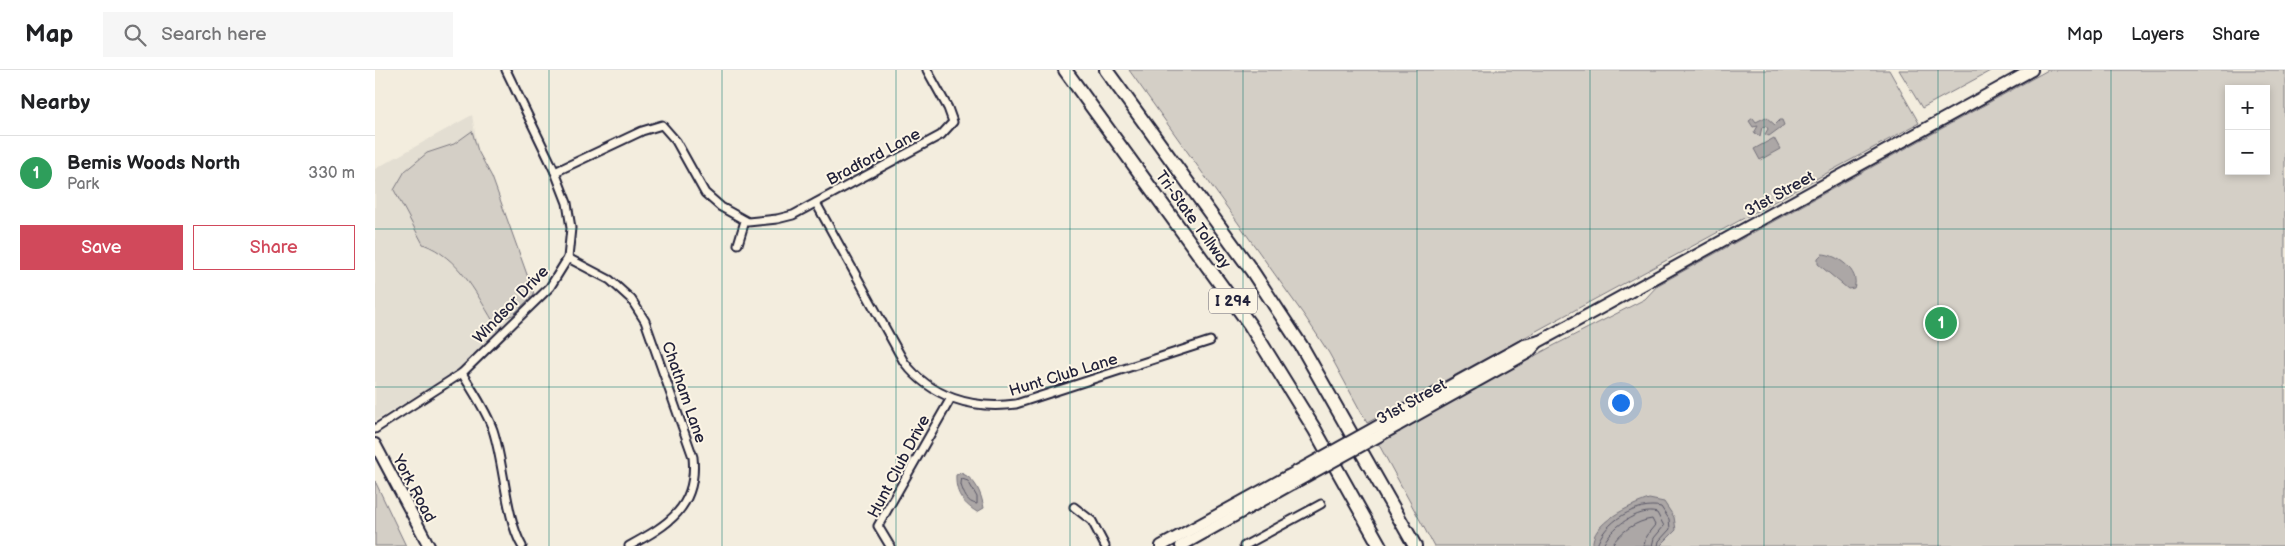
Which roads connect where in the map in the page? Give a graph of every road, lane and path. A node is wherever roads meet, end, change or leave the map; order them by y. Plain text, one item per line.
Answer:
1 (506, 70) edge
2 (927, 70) edge
3 (1065, 70) edge
4 (1106, 70) edge
5 (2032, 70) edge
6 (555, 172) junction
7 (816, 202) junction
8 (745, 221) junction
9 (738, 244) dead end
10 (568, 258) junction
11 (1210, 341) dead end
12 (462, 373) junction
13 (951, 398) junction
14 (375, 430) edge
15 (375, 444) edge
16 (1290, 480) junction
17 (1321, 504) dead end
18 (1075, 507) dead end
19 (429, 546) edge
20 (522, 546) edge
21 (629, 546) edge
22 (890, 546) edge
23 (1105, 546) edge
24 (1161, 546) edge
25 (1181, 546) edge
26 (1244, 546) edge
27 (1381, 546) edge
28 (1415, 546) edge

1 - 6 street, Windsor Drive
2 - 7 street, Bradford Lane
3 - 27 highway, Tri-State Tollway / I 294
4 - 28 highway, Tri-State Tollway / I 294
5 - 16 main road, 31st Street, bridge
6 - 8 street
6 - 10 street, Windsor Drive
7 - 8 street, Bradford Lane
7 - 13 street, Hunt Club Lane
8 - 9 street
10 - 12 street, Windsor Drive
10 - 21 street, Chatham Lane
11 - 13 street, Hunt Club Lane
12 - 14 street, Windsor Drive
12 - 20 street
13 - 22 street, Hunt Club Drive
15 - 19 main road, York Road
16 - 24 main road
16 - 25 main road
17 - 26 street
18 - 23 street

